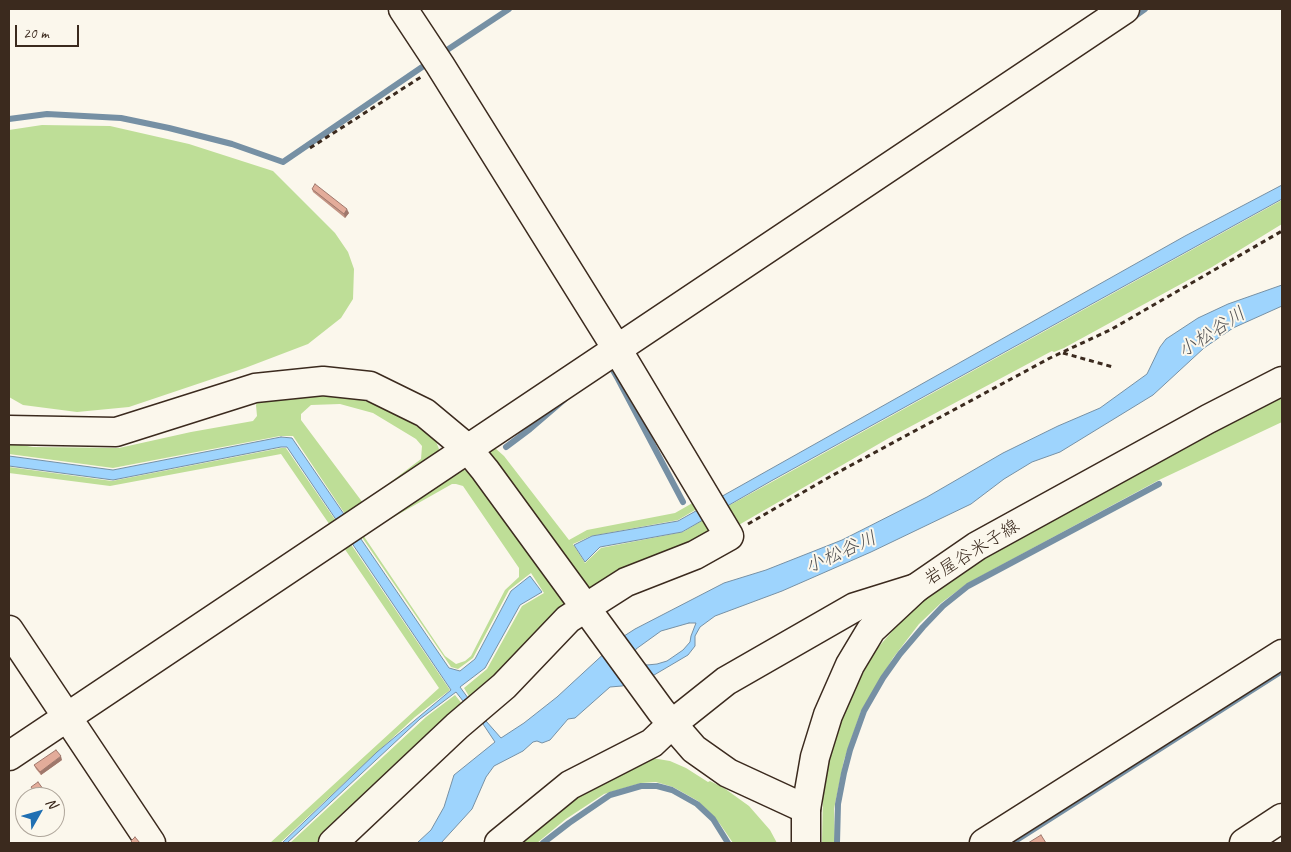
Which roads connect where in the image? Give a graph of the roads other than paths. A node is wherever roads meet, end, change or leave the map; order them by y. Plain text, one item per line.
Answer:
1 (403, 9) edge
2 (1125, 9) edge
3 (617, 349) junction
4 (1282, 381) edge
5 (9, 430) edge
6 (467, 448) junction
7 (916, 588) junction
8 (590, 614) junction
9 (9, 630) edge
10 (1282, 654) edge
11 (666, 717) junction
12 (66, 718) junction
13 (9, 756) edge
14 (806, 809) junction
15 (1282, 818) edge
16 (151, 843) edge
17 (333, 843) edge
18 (499, 843) edge
19 (806, 843) edge
20 (984, 843) edge
21 (1244, 843) edge

1 - 3 street
2 - 3 street
3 - 6 street
3 - 8 street
4 - 7 street, 岩屋谷米子線
5 - 6 street
6 - 8 street
6 - 12 street
7 - 11 street
7 - 14 street, 岩屋谷米子線
8 - 11 street
8 - 17 street
9 - 12 street
10 - 20 street
11 - 14 street
11 - 18 street
12 - 13 street
12 - 16 street
14 - 19 street, 岩屋谷米子線
15 - 21 street

